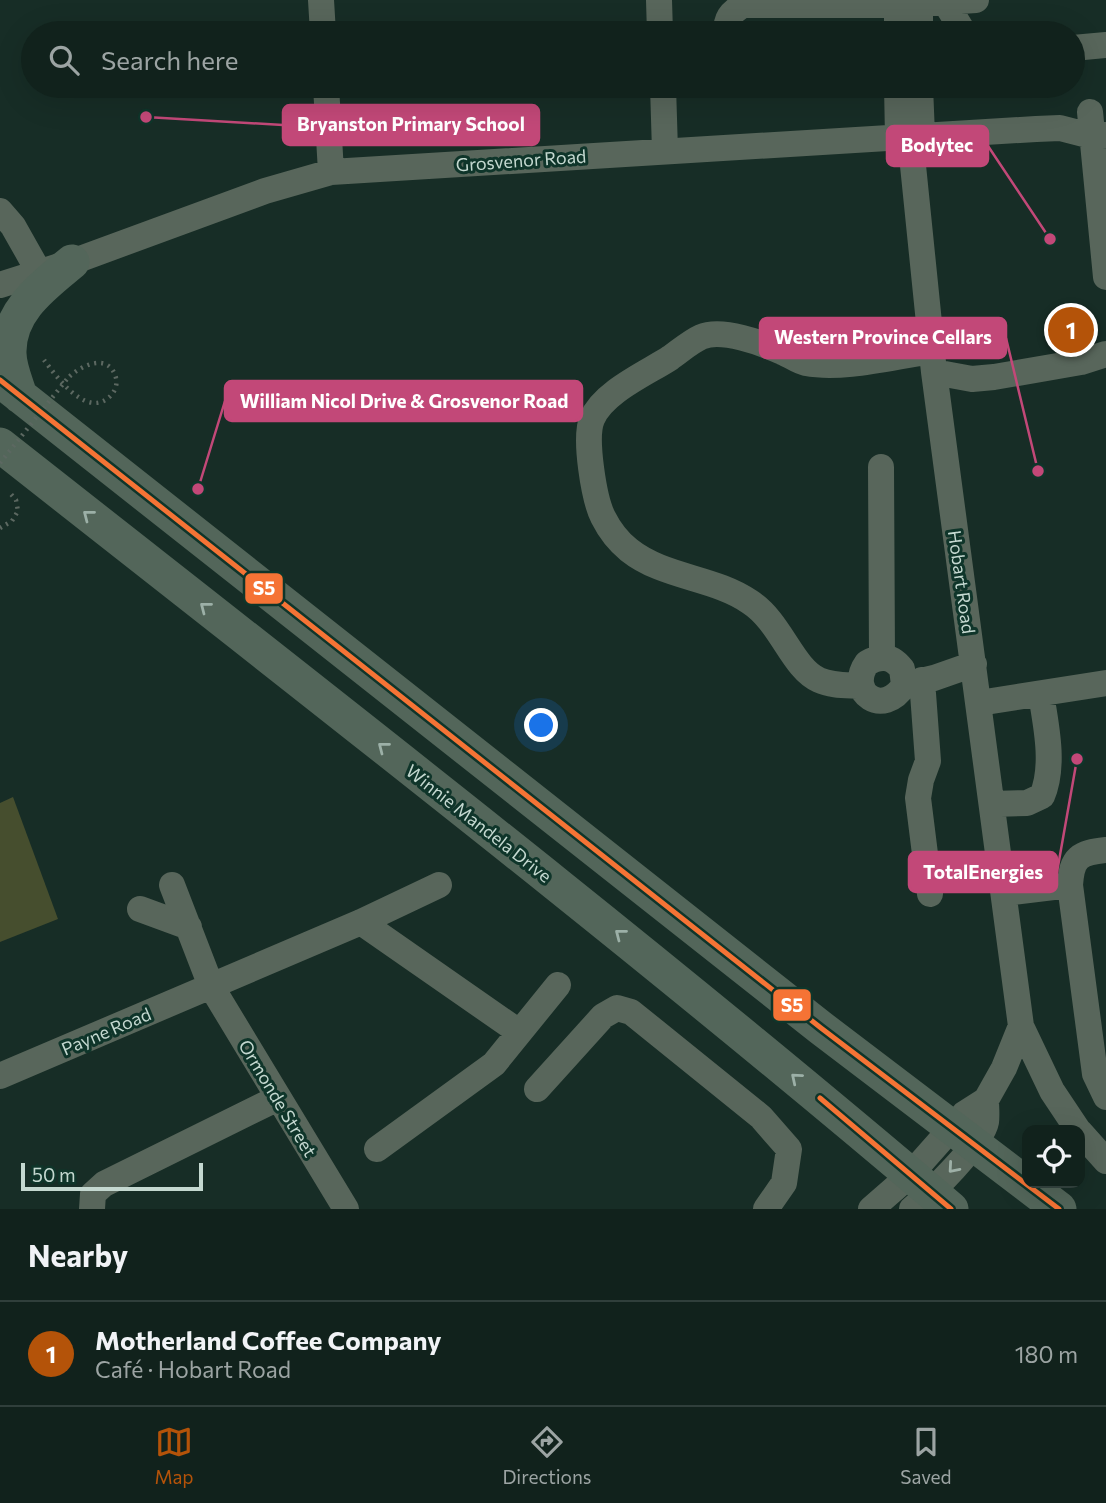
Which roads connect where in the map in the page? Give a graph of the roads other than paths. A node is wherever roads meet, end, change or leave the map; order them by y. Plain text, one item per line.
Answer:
1 (321, 0) edge
2 (659, 0) edge
3 (975, 0) edge
4 (920, 3) junction
5 (322, 21) edge
6 (660, 21) edge
7 (726, 21) edge
8 (906, 21) edge
9 (920, 21) edge
10 (946, 21) edge
11 (1106, 46) edge
12 (1085, 47) edge
13 (327, 98) edge
14 (663, 98) edge
15 (900, 98) edge
16 (918, 98) edge
17 (1098, 123) edge
18 (910, 136) junction
19 (665, 151) junction
20 (331, 172) junction
21 (0, 211) edge
22 (72, 262) junction
23 (39, 272) junction
24 (1106, 276) edge
25 (0, 285) edge
26 (1106, 354) edge
27 (933, 362) junction
28 (1093, 365) edge
29 (10, 388) edge
30 (0, 445) edge
31 (881, 467) dead end
32 (882, 657) junction
33 (974, 664) junction
34 (913, 682) junction
35 (861, 686) junction
36 (1105, 691) edge
37 (1041, 694) junction
38 (979, 703) junction
39 (992, 804) junction
40 (1106, 850) edge
41 (172, 885) dead end
42 (439, 885) dead end
43 (1070, 885) junction
44 (1004, 893) junction
45 (930, 894) dead end
46 (140, 909) dead end
47 (361, 922) junction
48 (189, 927) junction
49 (558, 985) dead end
50 (211, 986) junction
51 (1021, 1026) junction
52 (519, 1032) junction
53 (0, 1076) edge
54 (537, 1089) dead end
55 (1106, 1097) edge
56 (278, 1098) junction
57 (1075, 1125) edge
58 (963, 1136) junction
59 (1085, 1138) edge
60 (377, 1149) dead end
61 (1106, 1161) edge
62 (926, 1196) edge
63 (92, 1209) edge
64 (346, 1209) edge
65 (766, 1209) edge
66 (870, 1209) edge
67 (1059, 1209) edge

1 - 5 street
2 - 6 street
3 - 4 street
4 - 7 street
4 - 8 street
4 - 9 street
4 - 10 street
11 - 12 street
13 - 20 street
14 - 19 street
15 - 18 street
16 - 18 street
17 - 18 street, Grosvenor Road
17 - 24 street
18 - 19 street, Grosvenor Road
18 - 27 street, Hobart Road
19 - 20 street, Grosvenor Road
20 - 22 street, Grosvenor Road
21 - 23 street
22 - 23 street, Grosvenor Road
22 - 29 main road
23 - 25 street, Grosvenor Road
26 - 28 street
27 - 28 street
27 - 33 street, Hobart Road
27 - 35 street
29 - 58 main road
62 -> 30 main road, Winnie Mandela Drive
31 - 32 street
32 - 34 street
32 - 35 street
33 - 34 street
33 - 38 street, Hobart Road
34 - 35 street
34 - 45 street
36 - 37 street
37 - 38 street
37 - 39 street
38 - 39 street, Hobart Road
39 - 44 street, Hobart Road
40 - 43 street
41 - 48 street, Ormonde Street
42 - 47 street, Payne Road
43 - 44 street
43 - 55 street
44 - 51 street, Hobart Road
46 - 48 street
47 - 50 street, Payne Road
47 - 52 street
48 - 50 street, Ormonde Street
49 - 52 street
50 - 53 street, Payne Road
50 - 56 street, Ormonde Street
51 - 57 street, Hobart Road
51 - 58 street, Hobart Road
52 - 60 street
54 - 65 street
56 - 63 street
56 - 64 street, Ormonde Street
58 - 62 street, Hobart Road
58 - 67 main road
59 - 61 street, Hobart Road
62 - 66 street

